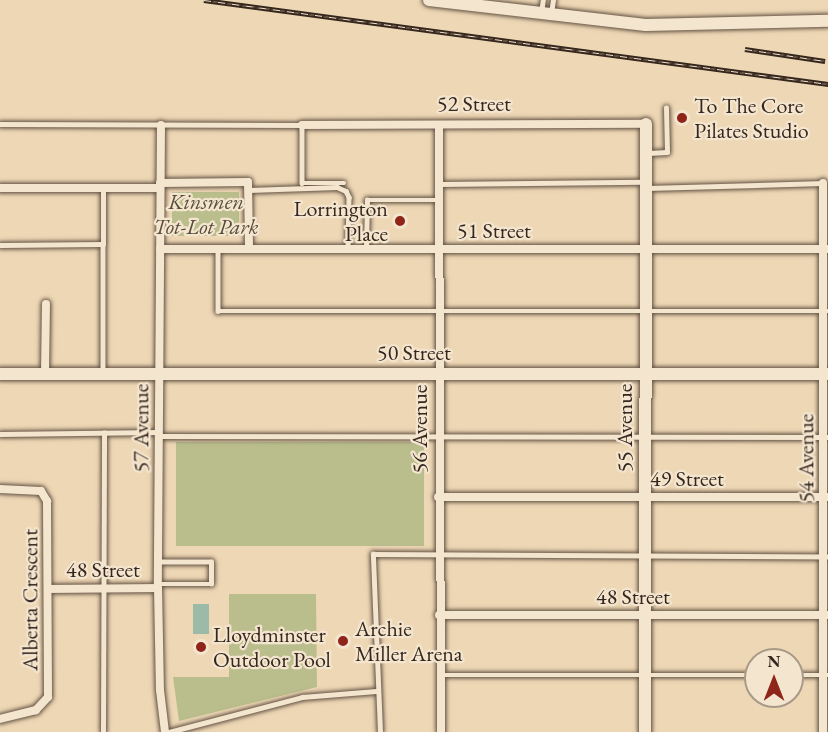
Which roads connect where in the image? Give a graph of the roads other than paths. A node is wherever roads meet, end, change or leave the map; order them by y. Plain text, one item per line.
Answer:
1 (429, 0) edge
2 (543, 0) edge
3 (553, 0) edge
4 (545, 15) junction
5 (828, 21) edge
6 (666, 108) dead end
7 (0, 124) edge
8 (646, 124) joint
9 (160, 125) junction
10 (302, 125) junction
11 (439, 125) junction
12 (646, 153) junction
13 (344, 183) dead end
14 (823, 183) joint
15 (439, 184) junction
16 (646, 185) junction
17 (160, 186) junction
18 (0, 188) edge
19 (103, 188) junction
20 (249, 189) junction
21 (439, 200) junction
22 (0, 244) edge
23 (103, 244) junction
24 (160, 249) junction
25 (219, 249) junction
26 (249, 249) junction
27 (348, 249) junction
28 (366, 249) junction
29 (439, 249) junction
30 (647, 249) junction
31 (826, 249) edge
32 (46, 304) dead end
33 (438, 310) junction
34 (646, 311) junction
35 (826, 311) edge
36 (0, 374) edge
37 (45, 374) junction
38 (103, 374) junction
39 (159, 374) junction
40 (438, 374) junction
41 (646, 374) junction
42 (826, 374) edge
43 (104, 433) junction
44 (0, 434) edge
45 (159, 434) junction
46 (646, 436) junction
47 (438, 437) junction
48 (826, 437) edge
49 (0, 489) edge
50 (438, 497) junction
51 (646, 497) junction
52 (826, 497) edge
53 (438, 555) junction
54 (646, 556) junction
55 (826, 556) edge
56 (159, 562) junction
57 (158, 586) junction
58 (102, 588) junction
59 (48, 589) junction
60 (439, 615) junction
61 (646, 615) junction
62 (826, 615) edge
63 (439, 675) junction
64 (646, 675) junction
65 (744, 675) edge
66 (804, 675) edge
67 (826, 675) edge
68 (376, 691) junction
69 (0, 719) edge
70 (103, 732) edge
71 (167, 732) edge
72 (380, 732) edge
73 (441, 732) edge
74 (645, 732) edge
75 (823, 732) edge

1 - 4 street
2 - 4 lane
3 - 4 lane
4 - 5 street
6 - 12 lane
7 - 9 lane
8 - 11 street, 52 Street
8 - 12 street, 55 Avenue
9 - 10 lane
9 - 17 street, 57 Avenue
10 - 11 street, 52 Street
10 - 13 lane
11 - 15 street, 56 Avenue
12 - 16 street, 55 Avenue
14 - 16 lane
14 - 31 street, 54 Avenue
15 - 16 lane
15 - 21 street, 56 Avenue
16 - 30 street, 55 Avenue
17 - 19 street
17 - 20 street
17 - 24 street, 57 Avenue
18 - 19 street
19 - 23 lane
20 - 26 street
20 - 27 lane
21 - 28 lane
21 - 29 street, 56 Avenue
22 - 23 lane
23 - 38 lane
24 - 25 street, 51 Street
24 - 39 street, 57 Avenue
25 - 26 street, 51 Street
25 - 33 lane
26 - 27 street, 51 Street
27 - 28 street, 51 Street
28 - 29 street, 51 Street
29 - 30 street, 51 Street
29 - 33 street, 56 Avenue
30 - 31 street, 51 Street
30 - 34 street, 55 Avenue
31 - 35 street, 54 Avenue
32 - 37 street
33 - 34 lane
33 - 40 street, 56 Avenue
34 - 35 lane
34 - 41 street, 55 Avenue
35 - 42 street, 54 Avenue
36 - 37 street, 50 Street
37 - 38 street, 50 Street
38 - 39 street, 50 Street
39 - 40 street, 50 Street
39 - 45 street, 57 Avenue
40 - 41 street, 50 Street
40 - 47 street, 56 Avenue
41 - 42 street, 50 Street
41 - 46 street, 55 Avenue
42 - 48 street, 54 Avenue
43 - 44 lane
43 - 45 lane
43 - 58 lane
45 - 47 lane
45 - 56 street, 57 Avenue
46 - 47 lane
46 - 48 lane
46 - 51 street, 55 Avenue
47 - 50 street, 56 Avenue
48 - 52 street, 54 Avenue
49 - 59 street, Alberta Crescent
50 - 51 street, 49 Street
50 - 53 street, 56 Avenue
51 - 52 street, 49 Street
51 - 54 street, 55 Avenue
52 - 55 street, 54 Avenue
53 - 54 lane
53 - 60 street, 56 Avenue
53 - 68 lane
54 - 55 lane
54 - 61 street, 55 Avenue
55 - 62 street, 54 Avenue
56 - 57 street, 57 Avenue
56 - 57 lane
57 - 58 street, 48 Street
57 - 71 street, 57 Avenue
58 - 59 street, 48 Street
58 - 70 lane
59 - 69 street, Alberta Crescent
60 - 61 street, 48 Street
60 - 63 street, 56 Avenue
61 - 62 street, 48 Street
61 - 64 street, 55 Avenue
62 - 67 street, 54 Avenue
63 - 64 lane
63 - 73 street, 56 Avenue
64 - 65 lane
64 - 74 street, 55 Avenue
66 - 67 lane
67 - 75 street, 54 Avenue
68 - 71 lane
68 - 72 lane

